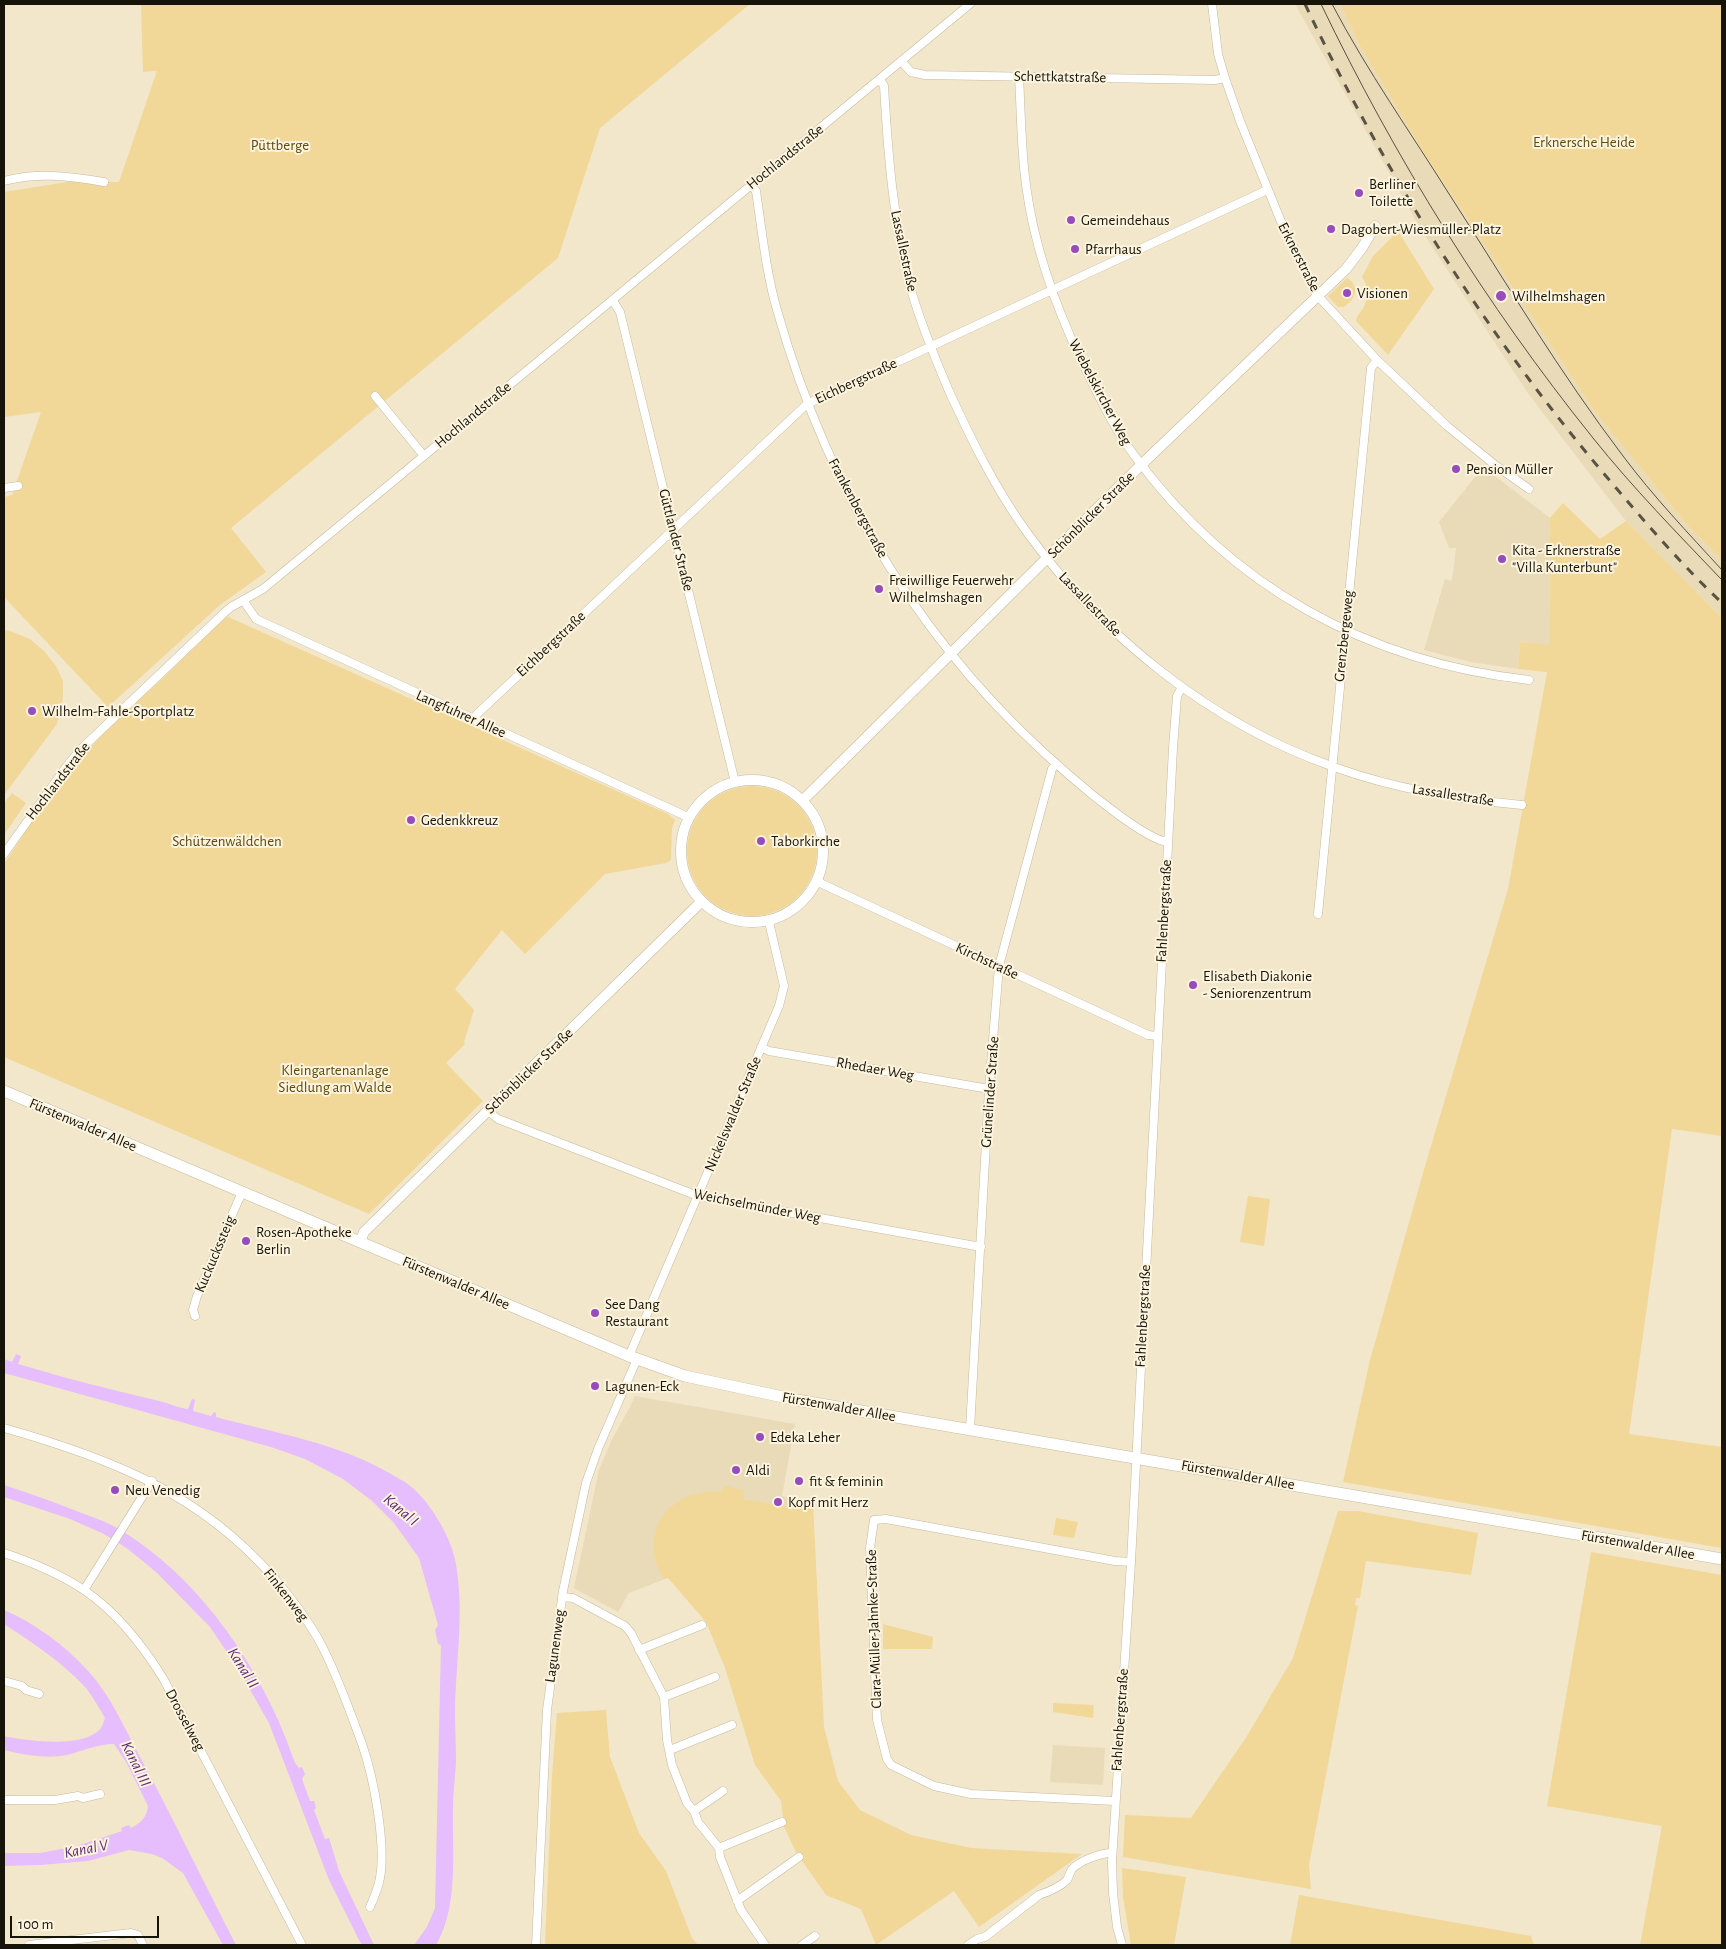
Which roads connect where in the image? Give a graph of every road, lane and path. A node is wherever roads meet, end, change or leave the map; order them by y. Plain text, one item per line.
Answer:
1 (970, 4) edge
2 (1212, 4) edge
3 (901, 61) junction
4 (1019, 76) junction
5 (1224, 78) junction
6 (880, 80) junction
7 (4, 181) edge
8 (104, 182) dead end
9 (751, 185) junction
10 (1267, 190) junction
11 (1375, 226) dead end
12 (1052, 291) junction
13 (1317, 295) junction
14 (612, 300) junction
15 (930, 346) junction
16 (1377, 360) junction
17 (375, 396) dead end
18 (807, 404) junction
19 (424, 456) junction
20 (1142, 464) junction
21 (18, 486) dead end
22 (4, 488) edge
23 (1529, 489) dead end
24 (673, 529) junction
25 (1048, 558) junction
26 (243, 600) junction
27 (1345, 631) junction
28 (950, 654) junction
29 (1529, 680) dead end
30 (1182, 688) junction
31 (473, 720) junction
32 (1056, 764) junction
33 (1331, 766) junction
34 (735, 782) junction
35 (803, 800) junction
36 (1522, 805) dead end
37 (688, 817) junction
38 (1168, 842) junction
39 (4, 854) edge
40 (818, 882) junction
41 (701, 902) junction
42 (1318, 914) dead end
43 (769, 922) junction
44 (999, 966) junction
45 (1157, 1036) junction
46 (761, 1047) junction
47 (989, 1089) junction
48 (4, 1091) edge
49 (488, 1112) junction
50 (242, 1192) junction
51 (698, 1196) junction
52 (360, 1242) junction
53 (981, 1247) junction
54 (196, 1316) dead end
55 (633, 1357) junction
56 (4, 1428) edge
57 (970, 1429) junction
58 (1136, 1458) junction
59 (152, 1481) junction
60 (4, 1553) edge
61 (1722, 1560) edge
62 (1130, 1562) junction
63 (84, 1590) junction
64 (562, 1596) junction
65 (702, 1625) dead end
66 (639, 1650) junction
67 (715, 1677) dead end
68 (4, 1681) edge
69 (39, 1694) dead end
70 (664, 1697) junction
71 (732, 1725) dead end
72 (670, 1750) junction
73 (723, 1791) dead end
74 (100, 1794) dead end
75 (4, 1800) edge
76 (1115, 1801) junction
77 (694, 1811) junction
78 (782, 1822) dead end
79 (719, 1848) junction
80 (1112, 1853) junction
81 (799, 1857) dead end
82 (737, 1901) junction
83 (370, 1907) dead end
84 (815, 1936) dead end
85 (29, 1945) edge
86 (143, 1945) edge
87 (302, 1945) edge
88 (536, 1945) edge
89 (765, 1945) edge
90 (802, 1945) edge
91 (968, 1945) edge
92 (1122, 1945) edge

1 - 3 street, Hochlandstraße
2 - 5 street, Erknerstraße
3 - 4 street, Schettkatstraße
3 - 6 street, Hochlandstraße
4 - 5 street, Schettkatstraße
4 - 12 street, Wiebelskircher Weg
5 - 10 street, Erknerstraße
6 - 9 street, Hochlandstraße
6 - 15 street, Lassallestraße
7 - 8 street
9 - 14 street, Hochlandstraße
9 - 18 street, Frankenbergstraße
10 - 12 street, Eichbergstraße
10 - 13 street, Erknerstraße
11 - 13 street, Schönblicker Straße
12 - 15 street, Eichbergstraße
12 - 20 street, Wiebelskircher Weg
13 - 16 street, Erknerstraße
13 - 20 street, Schönblicker Straße
14 - 19 street, Hochlandstraße
14 - 24 street, Güttlander Straße
15 - 18 street, Eichbergstraße
15 - 25 street, Lassallestraße
16 - 23 street, Erknerstraße
16 - 27 street, Grenzbergeweg
17 - 19 street
18 - 24 street, Eichbergstraße
18 - 28 street, Frankenbergstraße
19 - 26 street, Hochlandstraße
20 - 25 street, Schönblicker Straße
20 - 27 street, Wiebelskircher Weg
21 - 22 street
24 - 31 street, Eichbergstraße
24 - 34 street, Güttlander Straße
25 - 28 street, Schönblicker Straße
25 - 30 street, Lassallestraße
26 - 31 street, Langfuhrer Allee
26 - 39 street, Hochlandstraße
27 - 29 street, Wiebelskircher Weg
27 - 33 street, Grenzbergeweg
28 - 32 street, Frankenbergstraße
28 - 35 street, Schönblicker Straße
30 - 33 street, Lassallestraße
30 - 38 street, Fahlenbergstraße
31 - 37 street, Langfuhrer Allee
32 - 38 street, Frankenbergstraße
32 - 44 street, Grünelinder Straße
33 - 36 street, Lassallestraße
33 - 42 street, Grenzbergeweg
34 - 35 street
34 - 37 street
35 - 40 street
37 - 41 street
38 - 45 street, Fahlenbergstraße
40 - 43 street
40 - 44 street, Kirchstraße
41 - 43 street
41 - 49 street, Schönblicker Straße
43 - 46 street, Nickelswalder Straße
44 - 45 street, Kirchstraße
44 - 47 street, Grünelinder Straße
45 - 58 street, Fahlenbergstraße
46 - 47 street, Rhedaer Weg
46 - 51 street, Nickelswalder Straße
47 - 53 street, Grünelinder Straße
48 - 50 main road, Fürstenwalder Allee
49 - 51 street, Weichselmünder Weg
49 - 52 street, Schönblicker Straße
50 - 52 main road, Fürstenwalder Allee
50 - 54 street, Kuckuckssteig
51 - 53 street, Weichselmünder Weg
51 - 55 street, Nickelswalder Straße
52 - 55 main road, Fürstenwalder Allee
53 - 57 street, Grünelinder Straße
55 - 57 main road, Fürstenwalder Allee
55 - 64 street, Lagunenweg
56 - 59 street, Finkenweg
57 - 58 main road, Fürstenwalder Allee
58 - 61 main road, Fürstenwalder Allee
58 - 62 street, Fahlenbergstraße
59 - 63 street
59 - 83 street, Finkenweg
60 - 63 street, Drosselweg
62 - 76 street, Fahlenbergstraße
62 - 76 street, Clara-Müller-Jahnke-Straße
63 - 87 street, Drosselweg
64 - 66 street
64 - 88 street, Lagunenweg
65 - 66 street
66 - 70 street
67 - 70 street
68 - 69 street
70 - 72 street
71 - 72 street
72 - 77 street
73 - 77 street
74 - 75 street
76 - 80 street, Fahlenbergstraße
77 - 79 street
78 - 79 street
79 - 82 street
80 - 91 street
80 - 92 street, Fahlenbergstraße
81 - 82 street
82 - 89 street
84 - 90 street
85 - 86 street

